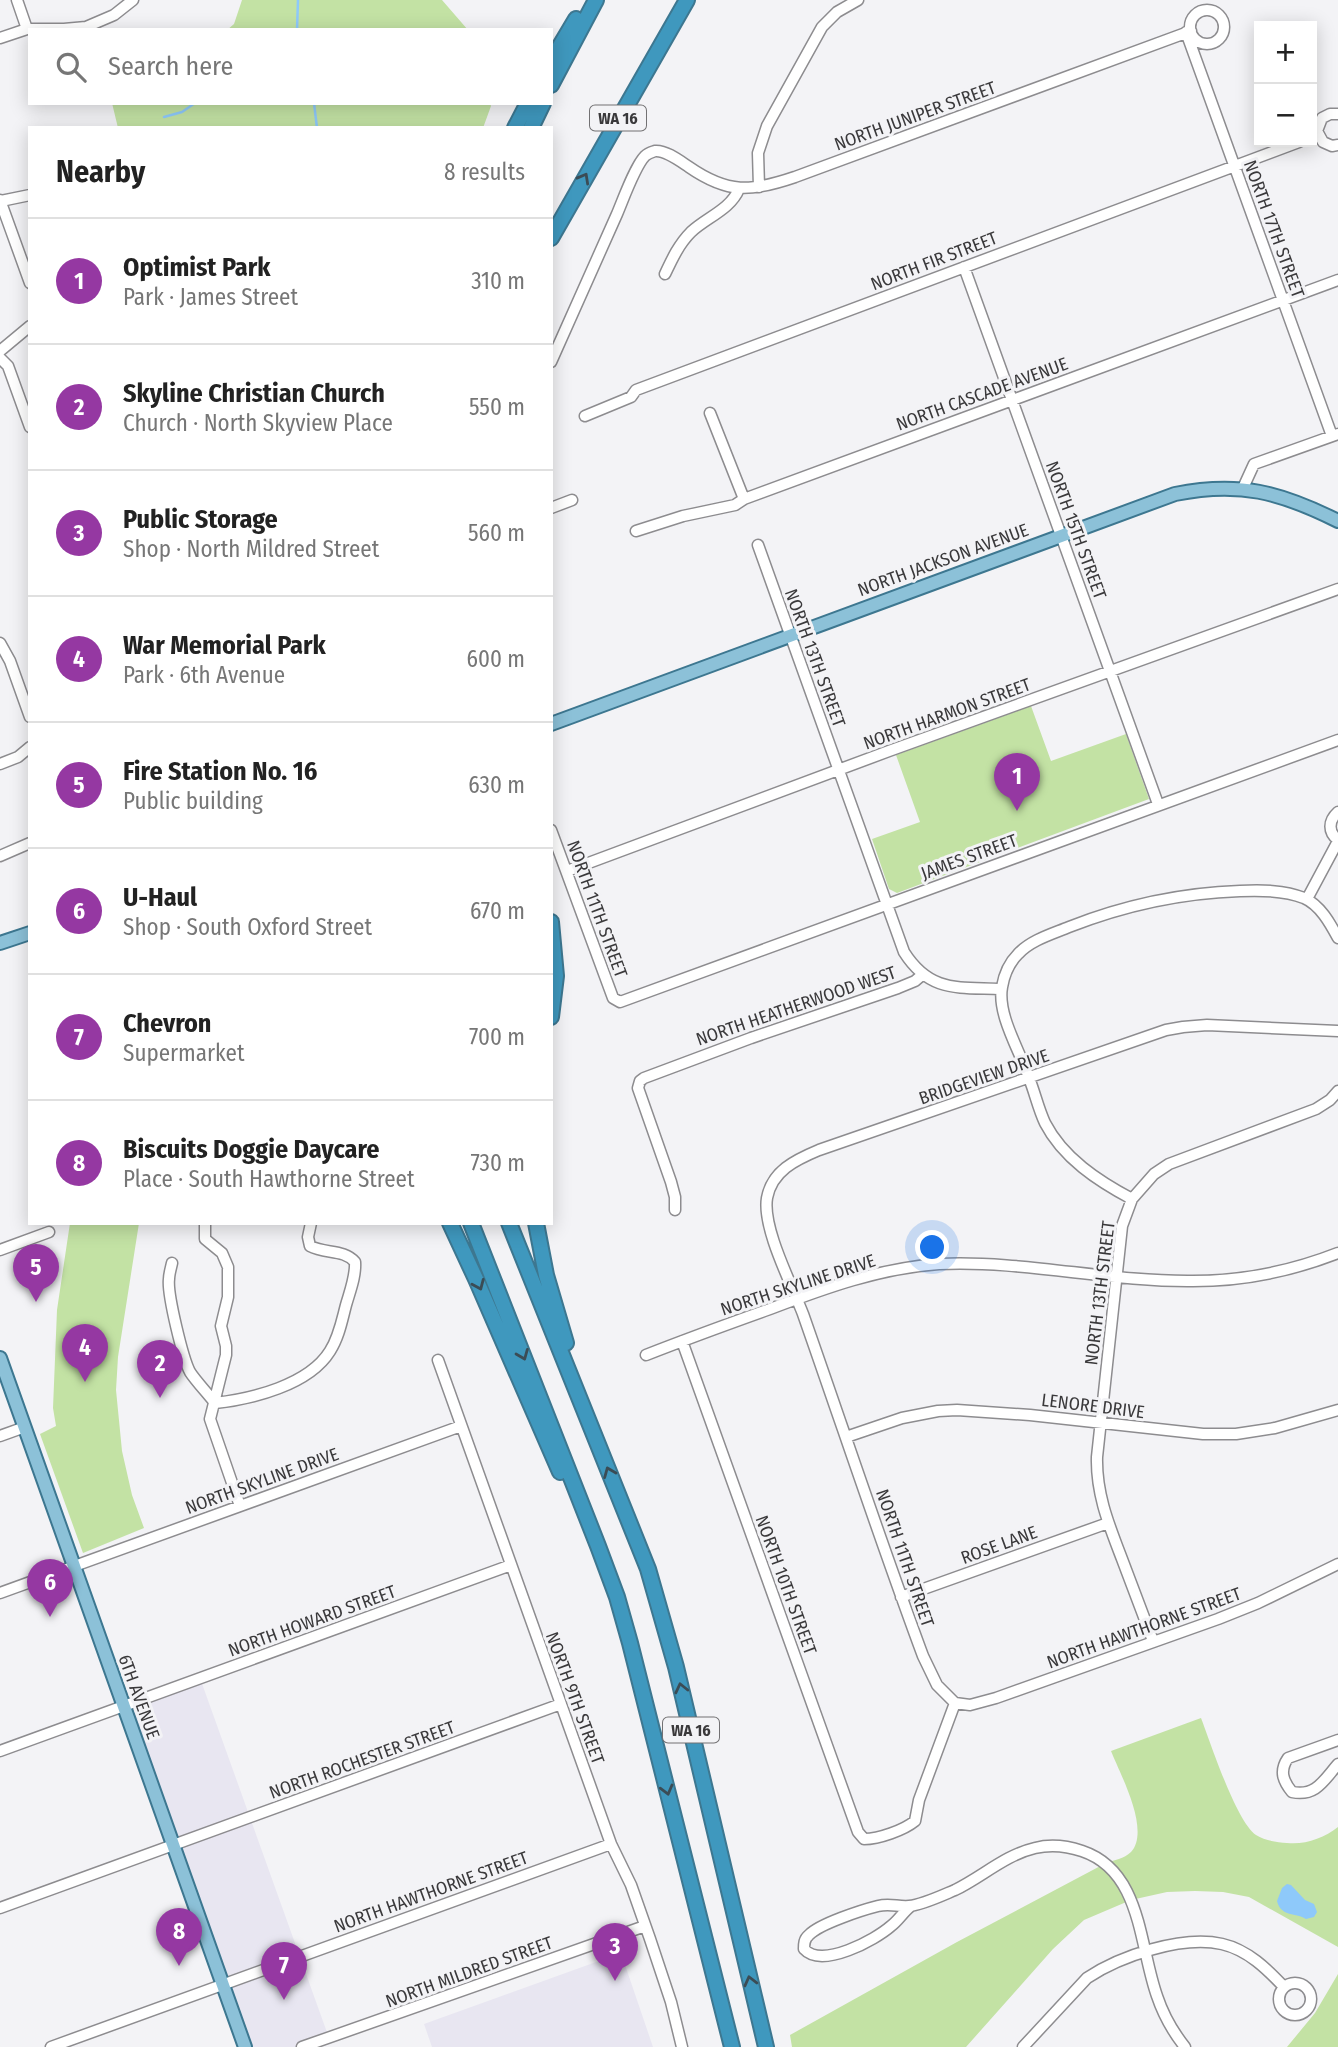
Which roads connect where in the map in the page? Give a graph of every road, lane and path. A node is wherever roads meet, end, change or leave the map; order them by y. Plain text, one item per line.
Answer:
1 (18, 0) edge
2 (133, 0) edge
3 (587, 0) edge
4 (596, 0) edge
5 (687, 0) edge
6 (858, 0) edge
7 (75, 28) edge
8 (27, 29) joint
9 (1188, 32) joint
10 (0, 38) edge
11 (553, 58) edge
12 (553, 81) edge
13 (527, 105) edge
14 (542, 105) edge
15 (1338, 114) edge
16 (516, 126) edge
17 (532, 126) edge
18 (1317, 126) edge
19 (1317, 138) edge
20 (1338, 145) edge
21 (1285, 147) edge
22 (1234, 166) junction
23 (759, 187) junction
24 (739, 189) junction
25 (28, 195) edge
26 (0, 200) edge
27 (553, 234) edge
28 (964, 267) junction
29 (664, 274) dead end
30 (28, 277) edge
31 (1338, 280) edge
32 (1284, 301) junction
33 (28, 328) edge
34 (0, 351) edge
35 (0, 358) edge
36 (553, 358) edge
37 (1011, 400) junction
38 (710, 412) dead end
39 (585, 416) dead end
40 (28, 421) edge
41 (1335, 435) edge
42 (1243, 488) junction
43 (744, 499) junction
44 (572, 500) dead end
45 (553, 507) edge
46 (1338, 521) edge
47 (636, 531) dead end
48 (1061, 536) junction
49 (758, 545) dead end
50 (1338, 589) edge
51 (790, 636) junction
52 (2, 650) edge
53 (1110, 671) junction
54 (28, 712) edge
55 (553, 723) edge
56 (1338, 740) edge
57 (28, 749) edge
58 (0, 764) edge
59 (838, 770) junction
60 (1158, 804) junction
61 (1338, 812) edge
62 (553, 835) edge
63 (1338, 841) edge
64 (28, 844) edge
65 (0, 856) edge
66 (567, 871) junction
67 (1307, 899) junction
68 (886, 904) junction
69 (28, 934) edge
70 (1338, 937) edge
71 (0, 943) edge
72 (553, 944) edge
73 (922, 975) junction
74 (1001, 989) junction
75 (613, 998) joint
76 (553, 1001) edge
77 (1338, 1031) edge
78 (1030, 1079) junction
79 (1338, 1091) edge
80 (1132, 1199) junction
81 (675, 1210) dead end
82 (205, 1225) edge
83 (311, 1225) edge
84 (451, 1225) edge
85 (472, 1225) edge
86 (510, 1225) edge
87 (536, 1225) edge
88 (48, 1232) dead end
89 (0, 1250) edge
90 (1338, 1253) edge
91 (172, 1263) dead end
92 (1116, 1276) junction
93 (797, 1298) junction
94 (682, 1341) junction
95 (646, 1355) dead end
96 (0, 1358) edge
97 (438, 1360) dead end
98 (215, 1403) junction
99 (1338, 1410) edge
100 (589, 1421) junction
101 (1101, 1423) junction
102 (461, 1426) junction
103 (24, 1427) junction
104 (0, 1436) edge
105 (846, 1437) junction
106 (240, 1506) junction
107 (1108, 1523) junction
108 (1338, 1564) edge
109 (511, 1565) junction
110 (74, 1567) junction
111 (0, 1594) edge
112 (901, 1597) junction
113 (1153, 1642) junction
114 (955, 1703) junction
115 (561, 1704) junction
116 (124, 1706) junction
117 (650, 1724) junction
118 (1338, 1740) edge
119 (0, 1751) edge
120 (1338, 1764) edge
121 (611, 1844) junction
122 (173, 1845) junction
123 (911, 1906) junction
124 (0, 1908) edge
125 (645, 1926) junction
126 (1145, 1952) junction
127 (222, 1985) junction
128 (1284, 1987) dead end
129 (1178, 2038) junction
130 (51, 2047) edge
131 (245, 2047) edge
132 (302, 2047) edge
133 (682, 2047) edge
134 (732, 2047) edge
135 (766, 2047) edge
136 (1023, 2047) edge
137 (1171, 2047) edge
138 (1185, 2047) edge

1 - 8 street
2 - 7 street
3 - 11 highway
4 - 12 highway
27 -> 5 highway, WA 16
6 - 23 street
8 - 10 street
9 - 22 street, NORTH 17TH STREET
9 - 23 street, NORTH JUNIPER STREET
13 - 16 highway
14 - 17 highway
15 - 18 street
19 - 20 street
21 - 22 street, NORTH FIR STREET
22 - 28 street, NORTH FIR STREET
22 - 32 street, NORTH 17TH STREET
23 - 24 street, NORTH JUNIPER STREET
24 - 29 street
24 - 36 street, NORTH JUNIPER STREET
25 - 26 street
26 - 30 street
28 - 37 street, NORTH 15TH STREET
28 - 39 street, NORTH FIR STREET
31 - 32 street, NORTH CASCADE AVENUE
32 - 37 street, NORTH CASCADE AVENUE
32 - 41 street, NORTH 17TH STREET
33 - 34 street
35 - 40 street
37 - 43 street, NORTH CASCADE AVENUE
37 - 48 street, NORTH 15TH STREET
38 - 43 street
41 - 42 street
42 - 46 main road, NORTH JACKSON AVENUE
42 - 48 main road, NORTH JACKSON AVENUE
43 - 47 street, NORTH CASCADE AVENUE
44 - 45 street
48 - 51 main road, NORTH JACKSON AVENUE
48 - 53 street, NORTH 15TH STREET
49 - 51 street, NORTH 13TH STREET
50 - 53 street, NORTH HARMON STREET
51 - 55 main road, NORTH JACKSON AVENUE
51 - 59 street, NORTH 13TH STREET
52 - 54 street
53 - 59 street, NORTH HARMON STREET
53 - 60 street, NORTH 15TH STREET
56 - 60 street, JAMES STREET
57 - 58 street
59 - 66 street, NORTH HARMON STREET
59 - 68 street, NORTH 13TH STREET
60 - 68 street, JAMES STREET
61 - 63 street
62 - 66 street, NORTH 11TH STREET
63 - 67 street
64 - 65 street
66 - 75 street, NORTH 11TH STREET
67 - 70 street
67 - 74 street
68 - 73 street, NORTH 13TH STREET
68 - 75 street, JAMES STREET
69 - 71 main road
72 - 76 highway
73 - 74 street, NORTH HEATHERWOOD WEST
73 - 81 street, NORTH HEATHERWOOD WEST
74 - 78 street
77 - 78 street, BRIDGEVIEW DRIVE
78 - 80 street
78 - 93 street, BRIDGEVIEW DRIVE
79 - 80 street
80 - 92 street, NORTH 13TH STREET
82 - 98 street
83 - 98 street
84 -> 117 highway
85 -> 117 highway, WA 16
86 - 100 highway, WA 16
87 - 100 highway
88 - 89 street
90 - 92 street, NORTH SKYLINE DRIVE
91 - 98 street
92 - 93 street, NORTH SKYLINE DRIVE
92 - 101 street, NORTH 13TH STREET
93 - 94 street, NORTH SKYLINE DRIVE
93 - 105 street, NORTH 11TH STREET
94 - 95 street, NORTH SKYLINE DRIVE
94 - 114 street, NORTH 10TH STREET
96 - 103 main road, 6TH AVENUE
97 - 102 street, NORTH 9TH STREET
98 - 106 street
99 - 101 street, LENORE DRIVE
135 -> 100 highway, WA 16
101 - 105 street, LENORE DRIVE
101 - 107 street, NORTH 13TH STREET
102 - 106 street, NORTH SKYLINE DRIVE
102 - 109 street, NORTH 9TH STREET
103 - 104 street
103 - 110 main road, 6TH AVENUE
105 - 112 street, NORTH 11TH STREET
106 - 110 street, NORTH SKYLINE DRIVE
107 - 112 street, ROSE LANE
107 - 113 street, NORTH 13TH STREET
108 - 113 street, NORTH HAWTHORNE STREET
109 - 115 street, NORTH 9TH STREET
109 - 116 street, NORTH HOWARD STREET
110 - 111 street, NORTH SKYLINE DRIVE
110 - 116 main road, 6TH AVENUE
112 - 114 street, NORTH 11TH STREET
113 - 114 street, NORTH HAWTHORNE STREET
115 - 121 street, NORTH 9TH STREET
115 - 122 street, NORTH ROCHESTER STREET
116 - 119 street, NORTH HOWARD STREET
116 - 122 main road, 6TH AVENUE
117 -> 134 highway, WA 16
118 - 120 street
121 - 125 street, NORTH 9TH STREET
121 - 127 street, NORTH HAWTHORNE STREET
122 - 124 street, NORTH ROCHESTER STREET
122 - 127 main road, 6TH AVENUE
123 - 123 street
123 - 126 street
125 - 132 street, NORTH MILDRED STREET
125 - 133 street, NORTH 9TH STREET
126 - 128 street
126 - 129 street
126 - 136 street
127 - 130 street, NORTH HAWTHORNE STREET
127 - 131 main road, 6TH AVENUE
129 - 137 street
129 - 138 street

